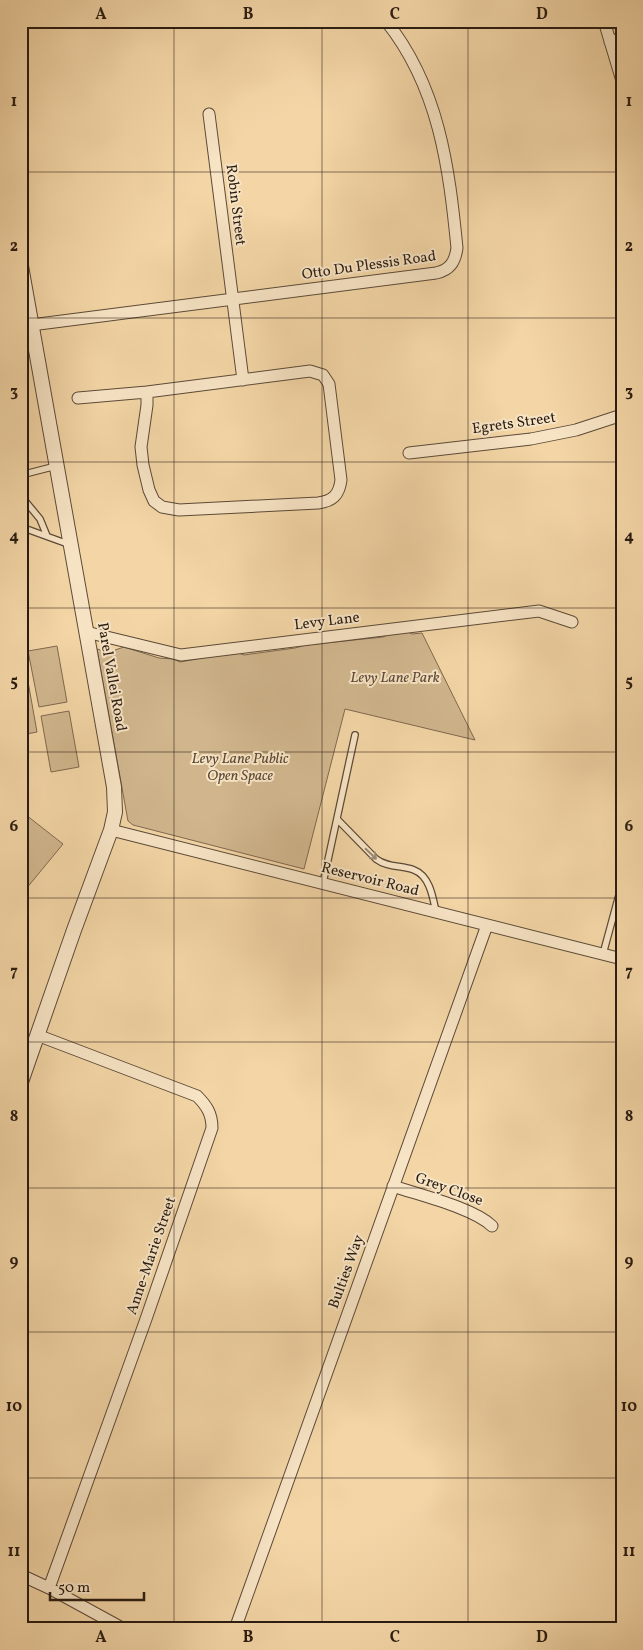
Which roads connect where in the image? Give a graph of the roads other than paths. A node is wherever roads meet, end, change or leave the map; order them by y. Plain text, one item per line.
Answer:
1 (386, 21) edge
2 (604, 21) edge
3 (622, 38) edge
4 (610, 42) junction
5 (622, 81) edge
6 (208, 114) dead end
7 (21, 266) edge
8 (233, 299) junction
9 (31, 325) junction
10 (243, 380) junction
11 (147, 392) junction
12 (78, 398) dead end
13 (622, 416) edge
14 (409, 453) dead end
15 (56, 466) junction
16 (21, 475) edge
17 (21, 496) edge
18 (21, 527) edge
19 (47, 536) junction
20 (70, 545) junction
21 (572, 622) dead end
22 (86, 632) junction
23 (355, 735) dead end
24 (337, 819) junction
25 (111, 830) junction
26 (323, 883) junction
27 (622, 884) edge
28 (436, 912) junction
29 (487, 925) junction
30 (603, 954) junction
31 (622, 959) edge
32 (37, 1035) junction
33 (21, 1082) edge
34 (393, 1186) junction
35 (492, 1226) dead end
36 (21, 1575) edge
37 (49, 1588) junction
38 (124, 1629) edge
39 (235, 1629) edge

1 - 8 street, Otto Du Plessis Road
2 - 4 street
3 - 4 street
4 - 5 street
6 - 8 street, Robin Street
7 - 9 street, Parel Vallei Road
8 - 9 street, Otto Du Plessis Road
8 - 10 street, Robin Street
9 - 15 street, Parel Vallei Road
10 - 11 street
10 - 11 street
11 - 12 street
13 - 14 street, Egrets Street
15 - 16 lane
15 - 20 street, Parel Vallei Road
17 - 19 lane
18 - 19 lane
19 - 20 lane
20 - 22 street, Parel Vallei Road
21 - 22 street, Levy Lane
22 - 25 street, Parel Vallei Road
23 - 24 lane
24 - 26 lane
24 -> 28 lane
25 - 26 street, Reservoir Road
25 - 32 street, Parel Vallei Road
26 - 28 street, Reservoir Road
27 - 30 lane
28 - 29 street, Reservoir Road
29 - 30 street, Reservoir Road
29 - 34 street, Bulties Way
30 - 31 street, Reservoir Road
32 - 33 street, Parel Vallei Road
32 - 37 street, Anne-Marie Street
34 - 35 street, Grey Close
34 - 39 street, Bulties Way
36 - 37 street
37 - 38 street

